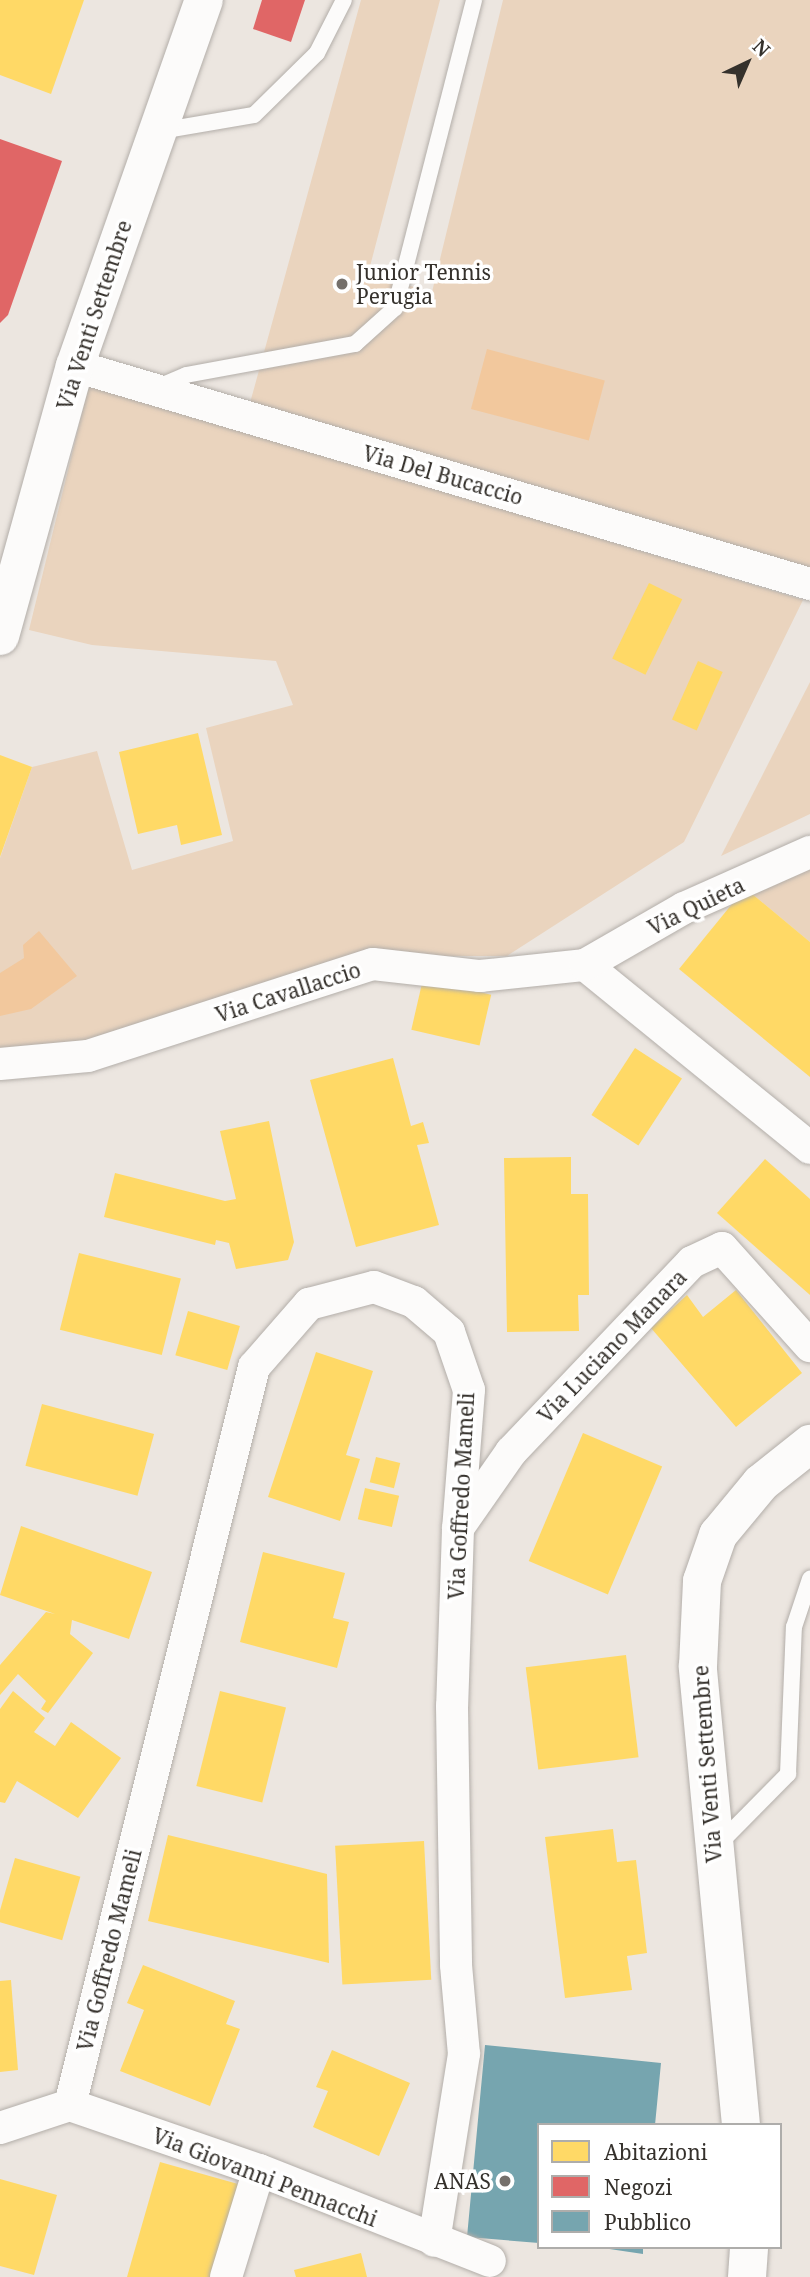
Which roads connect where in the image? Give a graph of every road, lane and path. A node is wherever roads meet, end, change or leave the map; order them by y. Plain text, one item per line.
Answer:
1 (204, 0) edge
2 (344, 0) edge
3 (474, 0) edge
4 (154, 132) junction
5 (75, 366) junction
6 (153, 389) junction
7 (810, 584) edge
8 (0, 636) edge
9 (810, 852) edge
10 (585, 965) junction
11 (0, 1064) edge
12 (810, 1148) edge
13 (810, 1346) edge
14 (810, 1444) edge
15 (458, 1529) junction
16 (810, 1579) edge
17 (712, 1851) junction
18 (70, 2105) junction
19 (741, 2123) edge
20 (0, 2128) edge
21 (259, 2169) junction
22 (434, 2241) junction
23 (749, 2249) edge
24 (490, 2262) dead end
25 (226, 2277) edge
26 (747, 2277) edge

1 - 4 street, Via Venti Settembre
2 - 4 lane
3 - 6 lane
4 - 5 street, Via Venti Settembre
5 - 6 street, Via Del Bucaccio
5 - 8 street, Via Venti Settembre
6 - 7 street, Via Del Bucaccio
9 - 10 street, Via Quieta
10 - 11 street, Via Cavallaccio
10 - 12 street
13 - 15 street, Via Luciano Manara
14 - 17 street, Via Venti Settembre
15 - 18 street, Via Goffredo Mameli
15 - 22 street, Via Goffredo Mameli
16 - 17 lane
17 - 19 street, Via Venti Settembre
18 - 20 street
18 - 21 street, Via Giovanni Pennacchi
21 - 22 street, Via Giovanni Pennacchi
21 - 25 street
22 - 24 street, Via Giovanni Pennacchi
23 - 26 street

